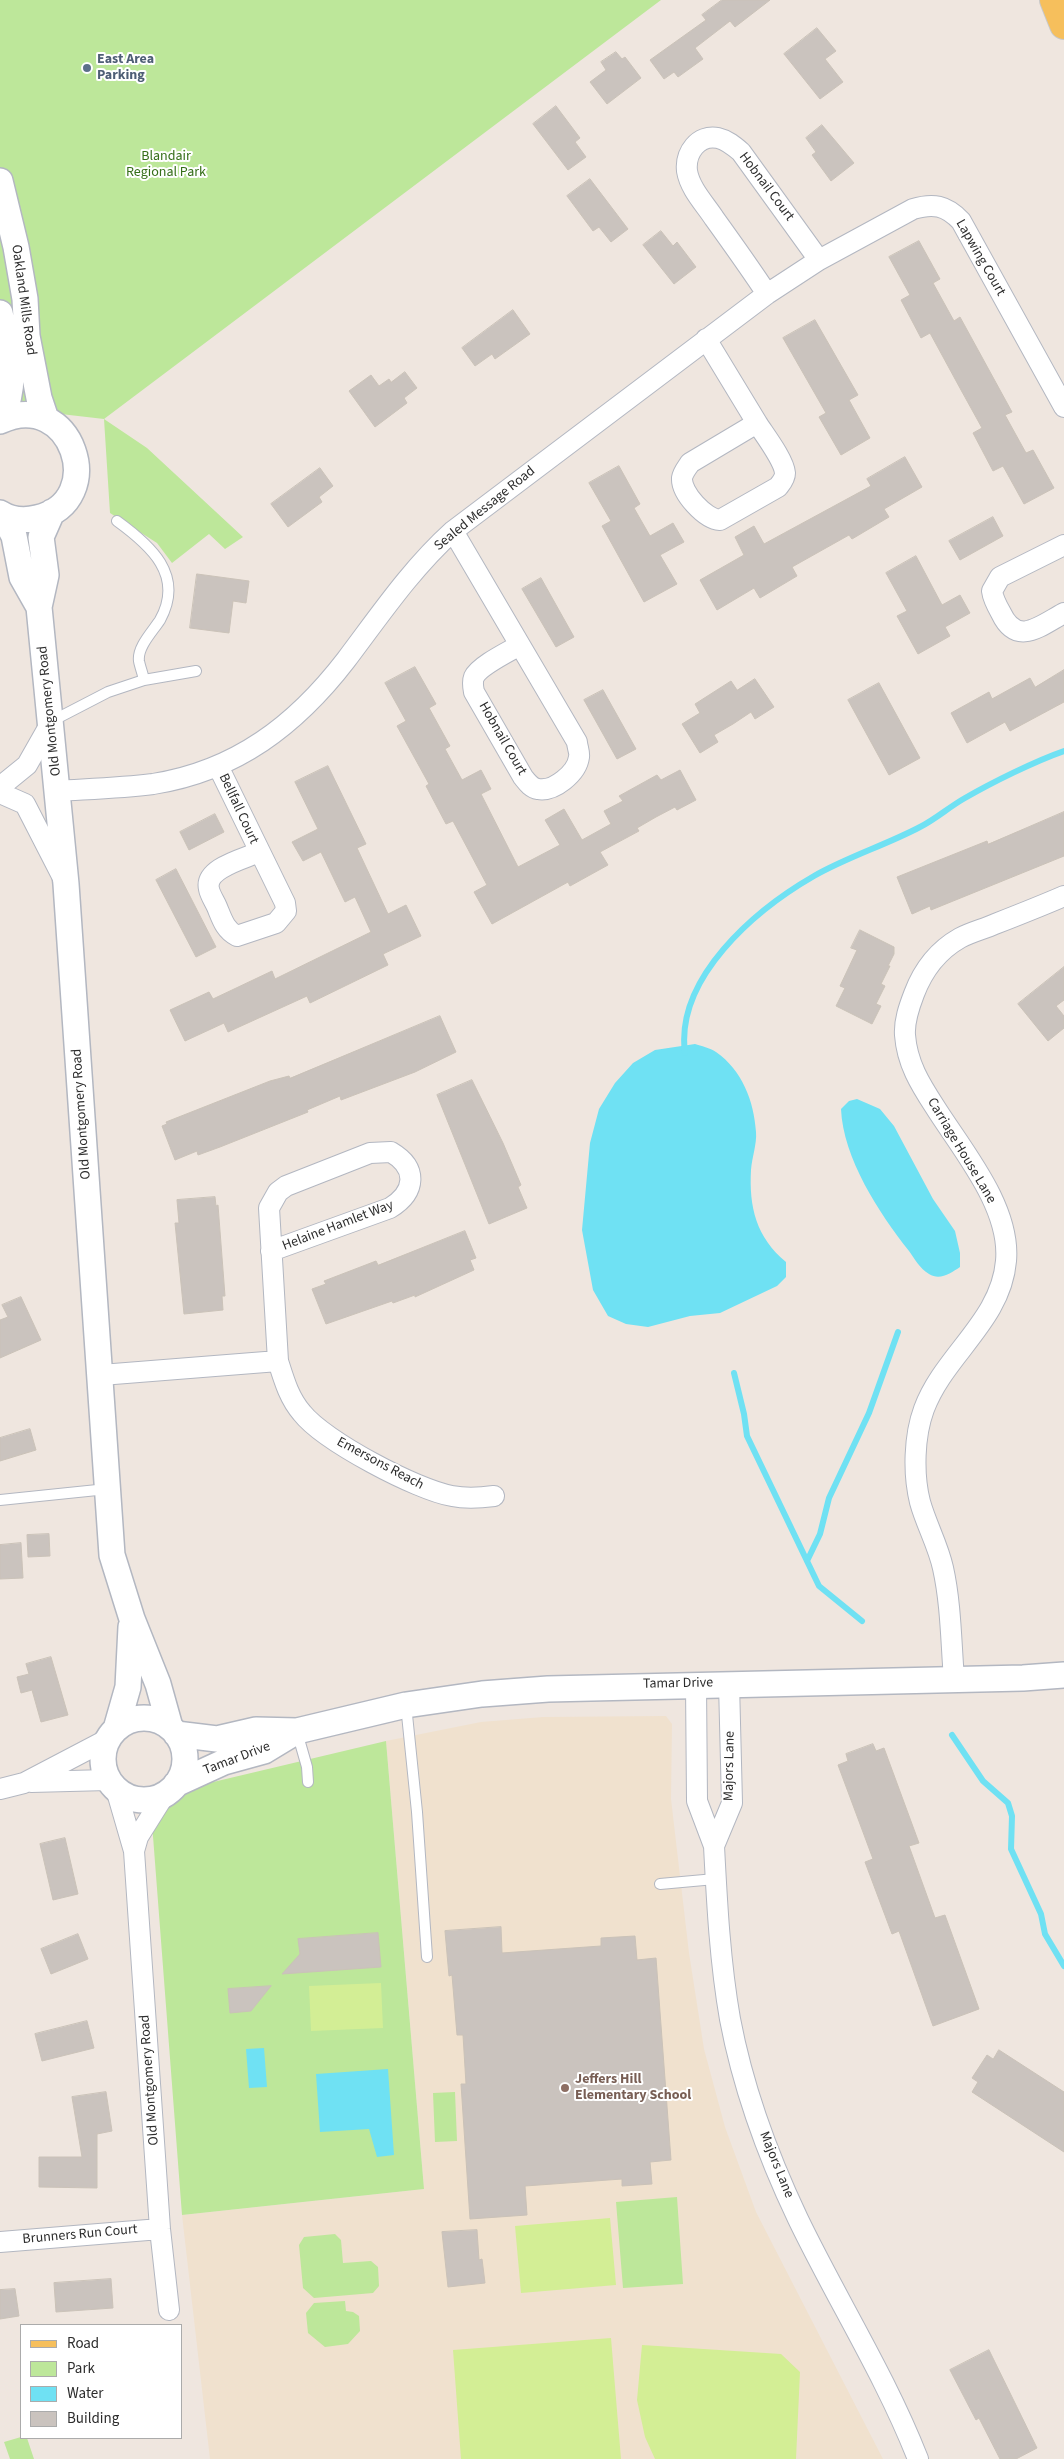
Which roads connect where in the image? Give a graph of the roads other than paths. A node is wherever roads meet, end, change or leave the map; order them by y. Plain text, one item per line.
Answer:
1 (1054, 0) edge
2 (1064, 25) edge
3 (0, 181) edge
4 (819, 260) junction
5 (767, 294) junction
6 (0, 313) edge
7 (706, 339) junction
8 (1064, 407) edge
9 (46, 419) junction
10 (1, 421) edge
11 (757, 423) junction
12 (52, 512) junction
13 (1, 514) edge
14 (117, 520) dead end
15 (453, 531) junction
16 (1062, 552) edge
17 (39, 608) junction
18 (1064, 613) edge
19 (520, 645) junction
20 (196, 671) dead end
21 (144, 680) junction
22 (52, 722) junction
23 (218, 766) junction
24 (0, 787) edge
25 (58, 791) junction
26 (0, 793) edge
27 (259, 852) dead end
28 (66, 884) junction
29 (1064, 896) edge
30 (271, 1252) junction
31 (278, 1361) junction
32 (101, 1375) junction
33 (108, 1489) junction
34 (494, 1496) dead end
35 (0, 1500) edge
36 (132, 1619) junction
37 (1064, 1675) edge
38 (954, 1679) junction
39 (729, 1683) junction
40 (696, 1684) junction
41 (406, 1706) junction
42 (173, 1731) junction
43 (297, 1732) junction
44 (112, 1734) junction
45 (308, 1782) dead end
46 (24, 1783) junction
47 (112, 1785) junction
48 (0, 1789) edge
49 (171, 1789) junction
50 (714, 1846) junction
51 (134, 1851) junction
52 (716, 1879) junction
53 (660, 1884) dead end
54 (427, 1957) dead end
55 (160, 2229) junction
56 (0, 2242) edge
57 (169, 2310) dead end
58 (918, 2459) edge

1 - 2 main road
3 - 9 street, Oakland Mills Road
4 - 5 street, Sealed Message Road
4 - 5 street, Hobnail Court
4 - 8 street, Lapwing Court
5 - 7 street, Sealed Message Road
6 - 10 street, Oakland Mills Road
7 - 11 street
7 - 15 street, Sealed Message Road
9 - 10 street
9 - 12 street
11 - 11 street
12 - 13 street
12 - 17 street, Old Montgomery Road
13 - 17 street, Old Montgomery Road
14 - 21 lane
15 - 19 street, Hobnail Court
15 - 23 street, Sealed Message Road
16 - 18 street
17 - 22 street, Old Montgomery Road
19 - 19 street, Hobnail Court
20 - 21 lane
21 - 22 lane
22 - 24 street
22 - 25 street, Old Montgomery Road
23 - 25 street, Sealed Message Road
23 - 27 street, Bellfall Court
25 - 28 street, Old Montgomery Road
26 - 28 street
28 - 32 street, Old Montgomery Road
29 - 38 street, Carriage House Lane
30 - 30 street, Helaine Hamlet Way
30 - 31 street, Helaine Hamlet Way
31 - 32 street
31 - 34 street, Emersons Reach
32 - 33 street, Old Montgomery Road
33 - 35 lane
33 - 36 street, Old Montgomery Road
36 - 42 street, Old Montgomery Road
36 - 44 street, Old Montgomery Road
37 - 38 street, Tamar Drive
38 - 39 street, Tamar Drive
39 - 40 street, Tamar Drive
39 - 50 street, Majors Lane
40 - 41 street, Tamar Drive
40 - 50 street, Majors Lane
41 - 43 street, Tamar Drive
41 - 54 lane
42 - 43 street, Tamar Drive
42 - 44 street
42 - 49 street
43 - 45 lane
43 - 49 street, Tamar Drive
44 - 46 street
44 - 47 street
46 - 47 street
46 - 48 street
47 - 49 street
47 - 51 street, Old Montgomery Road
49 - 51 street, Old Montgomery Road
50 - 52 street, Majors Lane
51 - 55 street, Old Montgomery Road
52 - 53 lane
52 - 58 street, Majors Lane
55 - 56 street, Brunners Run Court
55 - 57 street, Old Montgomery Road

